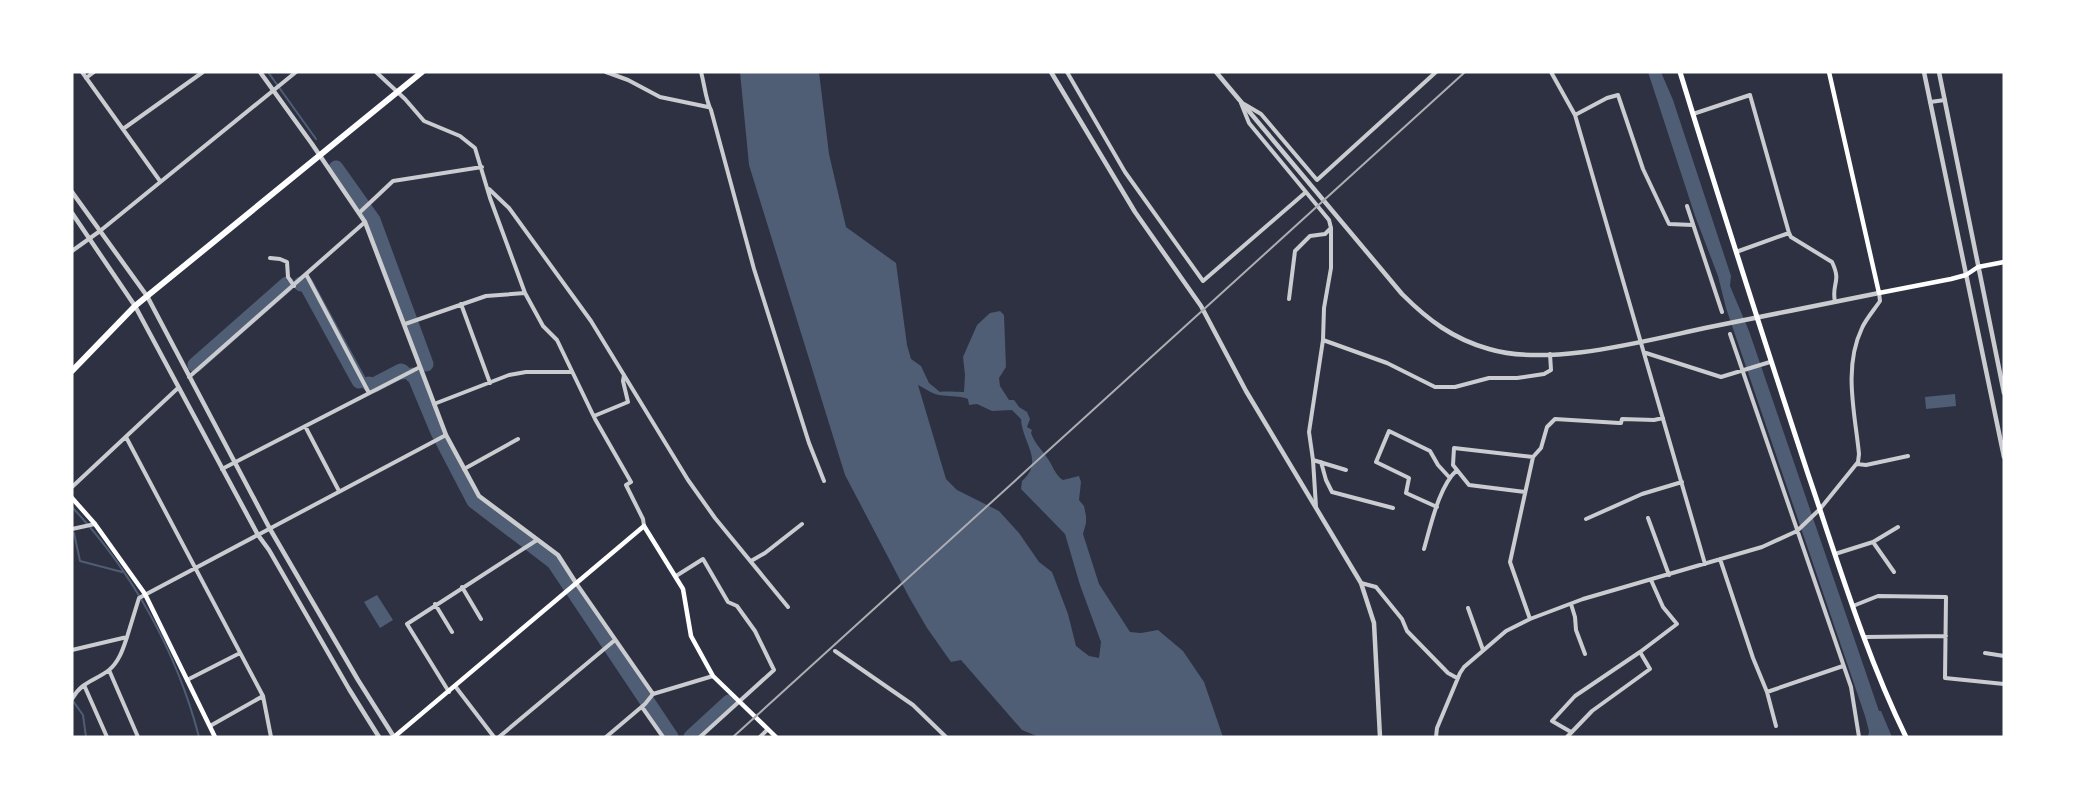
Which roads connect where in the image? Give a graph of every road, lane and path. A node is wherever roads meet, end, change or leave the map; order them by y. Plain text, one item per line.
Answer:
1 (82, 72) edge
2 (94, 72) edge
3 (202, 72) edge
4 (260, 72) edge
5 (296, 72) edge
6 (376, 72) edge
7 (422, 72) edge
8 (606, 72) edge
9 (701, 72) edge
10 (1051, 72) edge
11 (1067, 72) edge
12 (1216, 72) edge
13 (1436, 72) edge
14 (1551, 72) edge
15 (1680, 72) edge
16 (1829, 72) edge
17 (1924, 72) edge
18 (1939, 72) edge
19 (86, 78) junction
20 (273, 91) junction
21 (398, 92) junction
22 (1944, 100) junction
23 (1241, 102) junction
24 (1930, 102) junction
25 (708, 107) junction
26 (1575, 114) junction
27 (1693, 114) junction
28 (123, 129) junction
29 (320, 155) junction
30 (482, 167) junction
31 (160, 182) junction
32 (489, 189) junction
33 (72, 192) edge
34 (1306, 192) junction
35 (1687, 206) dead end
36 (363, 210) junction
37 (72, 213) edge
38 (365, 222) junction
39 (1693, 225) junction
40 (1331, 228) junction
41 (100, 231) junction
42 (1789, 233) junction
43 (90, 238) junction
44 (72, 251) edge
45 (1735, 252) junction
46 (270, 258) dead end
47 (2004, 262) edge
48 (1978, 267) junction
49 (306, 274) junction
50 (1966, 274) junction
51 (294, 285) junction
52 (525, 292) junction
53 (1879, 293) junction
54 (147, 296) junction
55 (1289, 299) dead end
56 (1835, 302) junction
57 (461, 304) junction
58 (135, 306) junction
59 (1722, 312) dead end
60 (1756, 318) junction
61 (410, 323) junction
62 (1730, 334) dead end
63 (1323, 340) junction
64 (1642, 342) junction
65 (1645, 353) junction
66 (1550, 354) junction
67 (1770, 362) junction
68 (420, 367) junction
69 (72, 371) edge
70 (1744, 371) junction
71 (572, 372) junction
72 (624, 375) junction
73 (189, 377) junction
74 (490, 383) junction
75 (178, 388) junction
76 (2004, 393) edge
77 (369, 394) junction
78 (434, 404) junction
79 (594, 416) junction
80 (1664, 418) junction
81 (305, 426) junction
82 (445, 435) junction
83 (126, 436) junction
84 (518, 439) dead end
85 (2004, 453) edge
86 (1908, 456) dead end
87 (1533, 457) junction
88 (1313, 460) junction
89 (1321, 462) junction
90 (235, 463) junction
91 (1857, 464) junction
92 (222, 469) junction
93 (464, 469) junction
94 (1346, 470) dead end
95 (1457, 470) junction
96 (1449, 477) junction
97 (824, 481) dead end
98 (1682, 482) junction
99 (72, 487) edge
100 (339, 491) junction
101 (1525, 492) junction
102 (72, 498) edge
103 (1437, 507) junction
104 (1316, 508) junction
105 (1393, 508) dead end
106 (1818, 511) junction
107 (1648, 518) dead end
108 (1586, 519) dead end
109 (802, 524) dead end
110 (91, 525) junction
111 (644, 526) junction
112 (1898, 527) dead end
113 (72, 529) edge
114 (270, 529) junction
115 (1798, 530) junction
116 (258, 535) junction
117 (536, 541) junction
118 (1873, 542) junction
119 (1424, 549) dead end
120 (1835, 554) junction
121 (1720, 559) junction
122 (751, 561) junction
123 (1705, 564) junction
124 (196, 568) junction
125 (1894, 572) dead end
126 (1669, 575) junction
127 (676, 576) junction
128 (1651, 580) junction
129 (1361, 583) junction
130 (573, 586) junction
131 (462, 587) junction
132 (142, 596) junction
133 (435, 604) junction
134 (1571, 604) junction
135 (1853, 606) junction
136 (788, 607) dead end
137 (1468, 608) dead end
138 (481, 619) dead end
139 (1530, 619) junction
140 (452, 632) dead end
141 (1946, 636) junction
142 (128, 637) junction
143 (1865, 638) junction
144 (614, 641) junction
145 (72, 650) edge
146 (1483, 650) junction
147 (835, 651) dead end
148 (240, 652) junction
149 (1640, 652) junction
150 (1985, 653) dead end
151 (1584, 654) dead end
152 (2004, 656) edge
153 (1844, 666) junction
154 (109, 670) junction
155 (712, 676) junction
156 (1457, 678) junction
157 (188, 680) junction
158 (2004, 684) edge
159 (84, 685) junction
160 (455, 686) junction
161 (448, 692) junction
162 (1767, 692) junction
163 (263, 696) junction
164 (651, 696) junction
165 (72, 699) edge
166 (739, 703) junction
167 (644, 705) junction
168 (210, 726) junction
169 (1776, 726) dead end
170 (767, 730) junction
171 (1571, 732) junction
172 (107, 737) edge
173 (138, 737) edge
174 (215, 737) edge
175 (271, 737) edge
176 (379, 737) edge
177 (394, 737) edge
178 (494, 737) edge
179 (499, 737) edge
180 (606, 737) edge
181 (663, 737) edge
182 (700, 737) edge
183 (760, 737) edge
184 (776, 737) edge
185 (946, 737) edge
186 (1380, 737) edge
187 (1436, 737) edge
188 (1567, 737) edge
189 (1859, 737) edge
190 (1906, 737) edge

1 - 19 street
2 - 19 street
3 - 28 street
4 - 20 street
5 - 20 street
6 - 21 street
7 - 21 highway
8 - 25 street
9 - 25 street
10 - 104 street
11 - 34 street
12 - 23 street
13 - 23 street
14 - 26 street
15 - 27 main road
16 - 53 main road
17 - 24 street
18 - 22 street
19 - 28 street
20 - 29 street
20 - 31 street
21 - 29 highway
21 - 30 street
22 - 24 street
22 - 48 street
23 - 34 street
23 - 66 street
24 - 50 street
25 - 97 street
26 - 39 street
26 - 64 street
27 - 42 street
27 - 45 main road
28 - 31 street
29 - 36 street
29 - 54 highway
30 - 32 street
30 - 36 street
31 - 41 street
32 - 52 street
32 - 72 street
33 - 41 street
34 - 40 street
35 - 39 street
36 - 38 street
37 - 43 street
38 - 49 street
38 - 61 street
39 - 59 street
40 - 55 street
40 - 63 street
41 - 43 street
41 - 54 street
42 - 45 street
42 - 56 street
43 - 44 street
43 - 58 street
45 - 60 main road
46 - 51 street
47 - 48 main road
48 - 50 main road
48 - 76 street
49 - 51 street
49 - 77 street
50 - 53 main road
50 - 85 street
51 - 73 street
52 - 57 street
52 - 71 street
53 - 56 street
53 - 91 street
54 - 58 highway
54 - 73 street
56 - 60 street
57 - 61 street
57 - 74 street
58 - 69 highway
58 - 75 street
60 - 64 street
60 - 67 main road
61 - 68 street
62 - 70 street
63 - 66 street
63 - 88 street
64 - 65 street
64 - 66 street
65 - 70 street
65 - 80 street
67 - 70 street
67 - 106 main road
68 - 77 street
68 - 78 street
70 - 115 street
71 - 74 street
71 - 79 street
72 - 79 street
72 - 122 street
73 - 90 street
74 - 78 street
75 - 83 street
75 - 92 street
77 - 81 street
78 - 82 street
79 - 111 street
80 - 87 street
80 - 98 street
81 - 90 street
81 - 100 street
82 - 93 street
82 - 100 street
83 - 99 street
83 - 124 street
84 - 93 street
86 - 91 street
87 - 95 street
87 - 101 street
88 - 89 street
88 - 104 street
89 - 94 street
89 - 105 street
90 - 92 street
90 - 114 street
91 - 106 street
92 - 116 street
93 - 117 street
95 - 96 street
95 - 101 street
96 - 103 street
96 - 103 street
98 - 108 street
98 - 123 street
100 - 114 street
101 - 139 street
102 - 110 main road
103 - 119 street
104 - 129 street
106 - 115 street
106 - 120 main road
107 - 126 street
109 - 122 street
110 - 113 street
110 - 132 main road
111 - 127 main road
111 - 130 main road
112 - 118 street
114 - 116 street
114 - 177 street
115 - 121 street
115 - 153 street
116 - 124 street
116 - 176 street
117 - 130 street
117 - 131 street
118 - 120 street
118 - 125 street
120 - 135 main road
121 - 123 street
121 - 162 street
122 - 136 street
123 - 126 street
124 - 132 street
124 - 148 street
126 - 128 street
127 - 155 main road
127 - 166 street
128 - 134 street
128 - 149 street
129 - 156 street
129 - 186 street
130 - 144 street
130 - 160 main road
131 - 133 street
131 - 138 street
132 - 142 street
132 - 157 main road
133 - 140 street
133 - 161 street
134 - 139 street
134 - 151 street
135 - 141 street
135 - 143 main road
137 - 146 street
139 - 146 street
141 - 143 street
141 - 158 street
142 - 145 street
142 - 154 street
143 - 190 main road
144 - 164 street
144 - 179 street
146 - 156 street
147 - 185 street
148 - 157 street
148 - 163 street
149 - 171 street
149 - 171 street
150 - 152 street
153 - 162 street
153 - 189 street
154 - 159 street
154 - 173 street
155 - 164 street
155 - 166 main road
156 - 187 street
157 - 168 main road
159 - 165 street
159 - 172 street
160 - 161 main road
160 - 178 street
161 - 177 main road
162 - 169 street
163 - 168 street
163 - 175 street
164 - 167 street
166 - 170 main road
166 - 182 street
167 - 180 street
167 - 181 street
168 - 174 main road
170 - 183 street
170 - 184 main road
171 - 188 street

